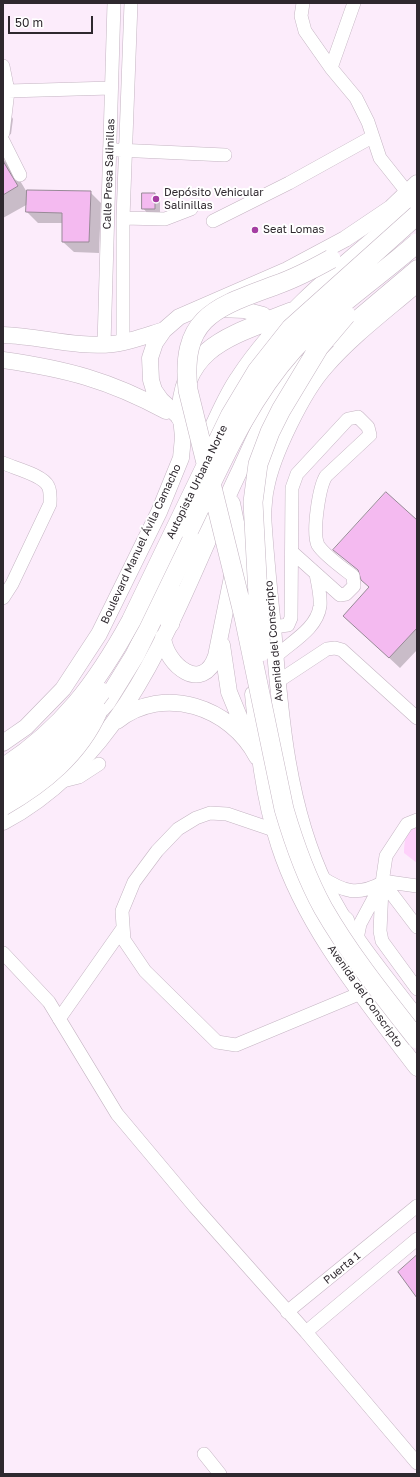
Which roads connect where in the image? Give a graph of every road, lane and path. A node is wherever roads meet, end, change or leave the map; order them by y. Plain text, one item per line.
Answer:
1 (114, 3) edge
2 (131, 3) edge
3 (303, 3) edge
4 (354, 3) edge
5 (3, 66) edge
6 (331, 68) junction
7 (111, 88) junction
8 (8, 91) junction
9 (3, 133) edge
10 (372, 137) junction
11 (3, 141) edge
12 (109, 150) junction
13 (125, 151) junction
14 (225, 155) dead end
15 (20, 175) dead end
16 (415, 193) edge
17 (191, 209) dead end
18 (417, 215) edge
19 (123, 218) junction
20 (213, 221) dead end
21 (413, 245) edge
22 (417, 268) edge
23 (417, 284) edge
24 (196, 309) junction
25 (296, 310) junction
26 (263, 315) dead end
27 (164, 330) junction
28 (5, 335) edge
29 (122, 342) junction
30 (104, 344) junction
31 (3, 360) edge
32 (305, 382) dead end
33 (303, 400) junction
34 (188, 424) junction
35 (3, 463) edge
36 (232, 503) dead end
37 (240, 542) junction
38 (292, 552) junction
39 (316, 574) junction
40 (170, 582) junction
41 (3, 598) edge
42 (273, 627) junction
43 (166, 630) junction
44 (221, 630) junction
45 (275, 657) junction
46 (109, 682) junction
47 (277, 682) junction
48 (417, 718) edge
49 (113, 724) junction
50 (3, 743) edge
51 (252, 748) junction
52 (3, 758) edge
53 (260, 763) junction
54 (99, 764) dead end
55 (3, 768) edge
56 (59, 782) junction
57 (3, 786) edge
58 (293, 786) junction
59 (3, 796) edge
60 (3, 806) edge
61 (288, 810) junction
62 (417, 820) edge
63 (3, 822) edge
64 (274, 830) junction
65 (321, 877) junction
66 (382, 882) junction
67 (417, 886) edge
68 (345, 921) junction
69 (417, 927) edge
70 (123, 928) junction
71 (357, 939) junction
72 (3, 953) edge
73 (383, 974) junction
74 (417, 989) edge
75 (361, 993) junction
76 (417, 1018) edge
77 (59, 1019) junction
78 (417, 1040) edge
79 (417, 1068) edge
80 (417, 1206) edge
81 (417, 1239) edge
82 (287, 1312) junction
83 (306, 1332) junction
84 (204, 1454) dead end
85 (417, 1463) edge
86 (220, 1474) edge

1 - 7 street, Calle Presa Salinillas
2 - 13 street, Calle Presa Salinillas
3 - 6 street
4 - 6 street
5 - 8 street
6 - 10 street
7 - 8 street
7 - 12 street, Calle Presa Salinillas
8 - 9 street
10 - 16 street
10 - 20 street
11 - 15 street
12 - 13 street
12 - 30 street, Calle Presa Salinillas
13 - 14 street
13 - 19 street, Calle Presa Salinillas
16 - 24 main road
16 - 25 highway, Boulevard Manuel Ávila Camacho
16 - 78 highway, bridge
17 - 19 street
18 - 55 highway, Autopista Urbana Norte, bridge
19 - 29 street, Calle Presa Salinillas
21 - 40 highway
21 - 46 highway, Autopista Urbana Norte, bridge
21 - 61 highway, bridge
22 - 43 main road
23 - 33 main road, Avenida del Conscripto
24 - 26 main road
24 - 27 main road
25 - 34 highway
25 - 52 highway, Boulevard Manuel Ávila Camacho
27 - 29 main road
27 - 34 main road
28 - 30 main road
29 - 30 main road
31 - 34 main road
32 - 33 main road
33 - 42 main road, Avenida del Conscripto
34 - 50 main road, Boulevard Manuel Ávila Camacho
35 - 41 street
36 - 37 main road, Avenida del Conscripto
37 - 44 main road
37 - 53 main road, Avenida del Conscripto
38 - 39 street
38 - 39 street
38 - 42 street
39 - 45 street
40 - 43 highway
40 - 59 highway
42 - 45 main road, Avenida del Conscripto
43 - 44 main road
43 - 49 main road
44 - 51 main road
45 - 47 main road, Avenida del Conscripto
46 - 57 highway, Autopista Urbana Norte, bridge
46 - 60 highway, bridge
47 - 48 street
47 - 58 main road, Avenida del Conscripto
49 - 51 main road
49 - 56 main road
51 - 53 main road
53 - 64 main road, Avenida del Conscripto
54 - 56 street
56 - 63 main road
58 - 61 main road
58 - 65 main road, Avenida del Conscripto
61 - 68 highway
62 - 66 street
64 - 70 street
64 - 75 main road, Avenida del Conscripto
65 - 66 street
65 - 68 main road, Avenida del Conscripto
66 - 67 street
66 - 69 street
66 - 71 street
66 - 74 street
68 - 71 main road, Avenida del Conscripto
70 - 75 street
70 - 77 street
71 - 73 main road, Avenida del Conscripto
72 - 77 street
73 - 75 street
73 - 76 main road, Avenida del Conscripto
75 - 79 main road, Avenida del Conscripto
77 - 82 street
80 - 82 street, Puerta 1
81 - 83 street
82 - 83 street
83 - 85 street
84 - 86 street

